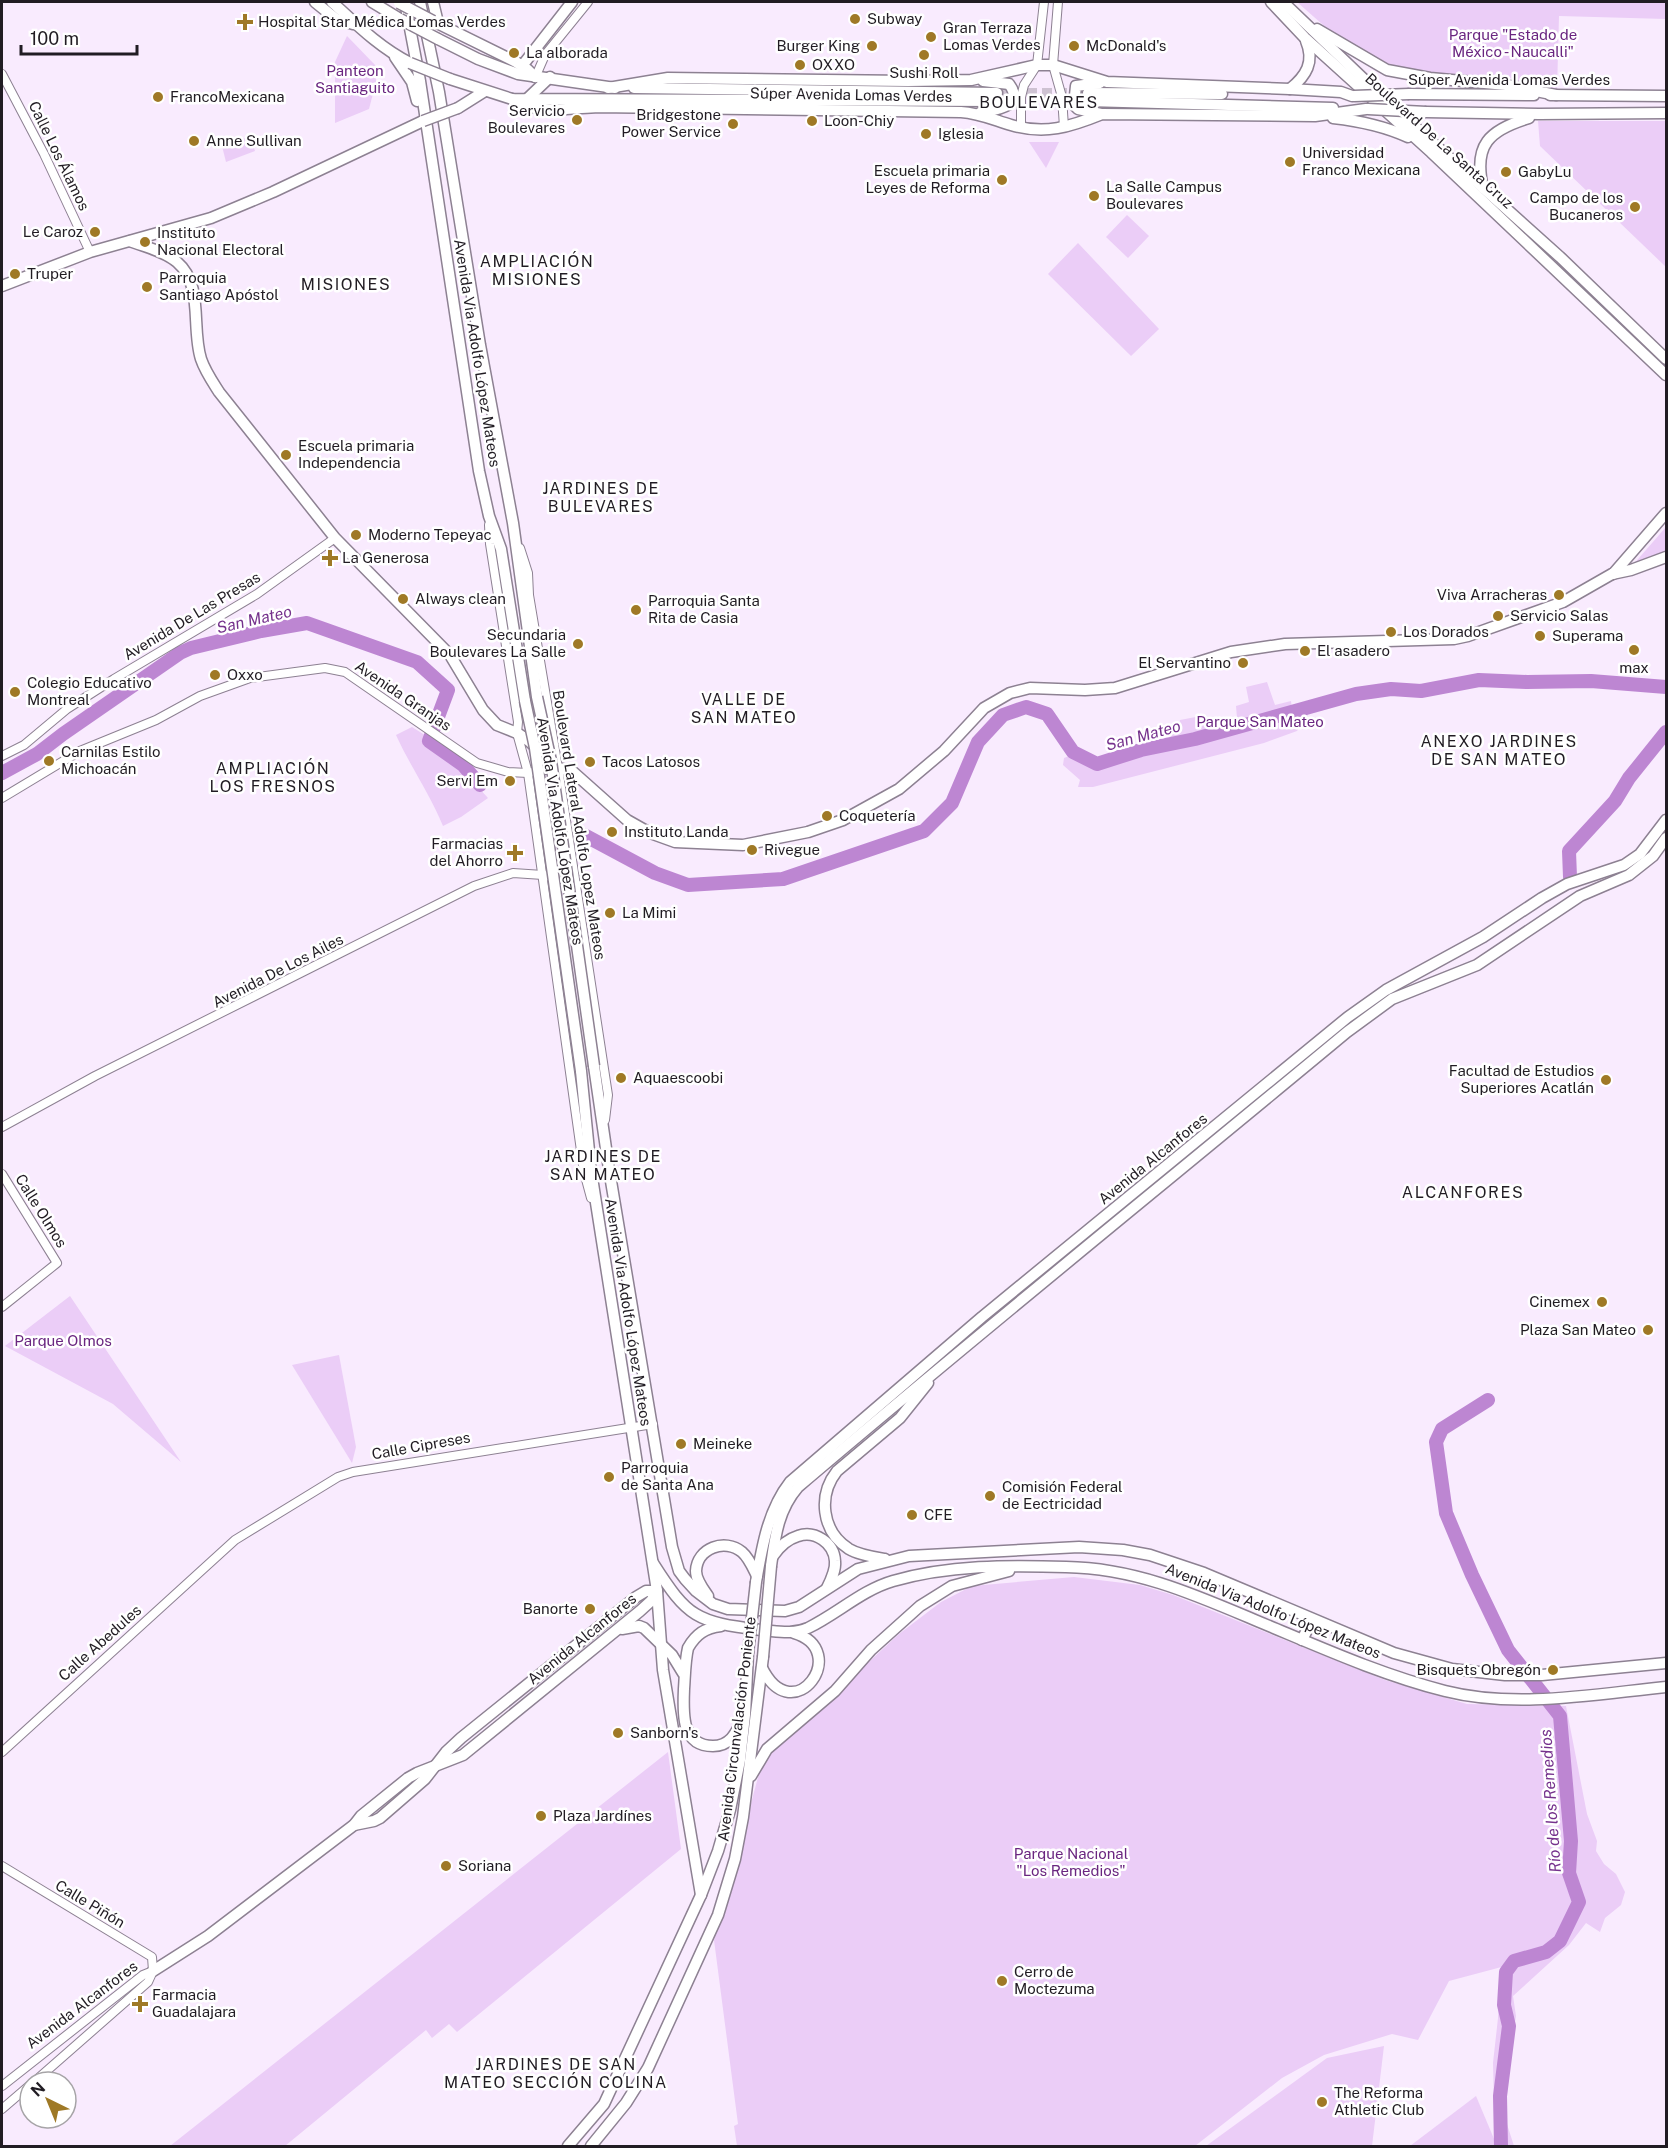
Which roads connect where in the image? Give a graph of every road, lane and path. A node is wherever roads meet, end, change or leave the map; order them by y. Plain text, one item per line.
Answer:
1 (315, 2) edge
2 (332, 2) edge
3 (372, 2) edge
4 (400, 2) edge
5 (420, 2) edge
6 (433, 2) edge
7 (572, 2) edge
8 (588, 2) edge
9 (1044, 2) edge
10 (1058, 2) edge
11 (1271, 2) edge
12 (1283, 2) edge
13 (1299, 18) junction
14 (435, 22) junction
15 (357, 26) junction
16 (1305, 38) junction
17 (393, 54) junction
18 (1037, 65) junction
19 (1053, 65) junction
20 (522, 66) junction
21 (2, 74) edge
22 (550, 77) junction
23 (535, 78) junction
24 (971, 80) junction
25 (1107, 82) junction
26 (608, 88) junction
27 (1290, 89) junction
28 (485, 91) junction
29 (1556, 95) junction
30 (1353, 96) junction
31 (1666, 96) edge
32 (512, 99) junction
33 (527, 99) junction
34 (1367, 109) junction
35 (977, 113) junction
36 (1666, 113) edge
37 (1102, 114) junction
38 (1539, 114) junction
39 (1315, 116) junction
40 (421, 122) junction
41 (1021, 127) junction
42 (1064, 127) junction
43 (1431, 152) junction
44 (1483, 188) junction
45 (130, 241) junction
46 (90, 252) junction
47 (2, 286) edge
48 (1666, 358) edge
49 (1666, 375) edge
50 (1666, 513) edge
51 (489, 516) junction
52 (513, 523) junction
53 (335, 538) junction
54 (1666, 557) edge
55 (1612, 574) junction
56 (517, 733) junction
57 (2, 756) edge
58 (558, 768) junction
59 (528, 773) junction
60 (2, 798) edge
61 (1666, 820) edge
62 (1666, 838) edge
63 (570, 854) junction
64 (541, 863) junction
65 (543, 875) junction
66 (574, 882) junction
67 (1508, 921) junction
68 (1515, 941) junction
69 (2, 1127) edge
70 (604, 1133) junction
71 (2, 1174) edge
72 (603, 1248) junction
73 (2, 1307) edge
74 (946, 1360) junction
75 (653, 1424) junction
76 (631, 1427) junction
77 (216, 1555) joint
78 (891, 1560) junction
79 (772, 1561) junction
80 (653, 1563) junction
81 (1030, 1566) junction
82 (757, 1579) junction
83 (827, 1588) junction
84 (657, 1591) junction
85 (713, 1604) junction
86 (686, 1608) junction
87 (723, 1625) junction
88 (617, 1630) junction
89 (794, 1633) junction
90 (1353, 1636) junction
91 (1302, 1640) junction
92 (660, 1643) junction
93 (763, 1662) junction
94 (1666, 1663) edge
95 (684, 1677) junction
96 (1666, 1687) edge
97 (745, 1715) junction
98 (2, 1752) edge
99 (436, 1766) junction
100 (748, 1782) junction
101 (2, 1866) edge
102 (701, 1895) junction
103 (153, 1971) junction
104 (48, 2070) edge
105 (2, 2086) edge
106 (18, 2095) edge
107 (2, 2109) edge
108 (568, 2146) edge
109 (591, 2146) edge

1 - 15 main road, Súper Avenida Lomas Verdes
2 - 15 main road, Súper Avenida Lomas Verdes
3 - 23 main road, Súper Avenida Lomas Verdes, bridge
4 - 14 main road, bridge
4 - 51 main road, Avenida Via Adolfo López Mateos
5 - 52 main road, Avenida Via Adolfo López Mateos
6 - 14 main road
7 - 20 main road
8 - 23 street
9 - 18 street
10 - 19 street
11 - 16 main road, Boulevard De La Santa Cruz
12 - 13 main road, Boulevard De La Santa Cruz
13 - 29 main road
13 - 44 main road, Boulevard De La Santa Cruz
14 - 20 main road
15 - 17 main road, Súper Avenida Lomas Verdes
16 - 27 main road
16 - 43 main road, Boulevard De La Santa Cruz
17 - 28 main road, Súper Avenida Lomas Verdes, bridge
17 - 40 main road
18 - 19 main road, Súper Avenida Lomas Verdes
18 - 24 main road, Súper Avenida Lomas Verdes
18 - 41 street
19 - 25 main road, Súper Avenida Lomas Verdes
19 - 42 street
20 - 23 main road
21 - 46 street, Calle Los Álamos
22 - 23 main road, Súper Avenida Lomas Verdes
22 - 26 main road, Súper Avenida Lomas Verdes
22 - 33 main road
24 - 26 main road, Súper Avenida Lomas Verdes
24 - 35 main road
25 - 27 main road, Súper Avenida Lomas Verdes
25 - 37 main road
26 - 33 main road, Súper Avenida Lomas Verdes
27 - 30 main road, Súper Avenida Lomas Verdes
28 - 32 main road, Súper Avenida Lomas Verdes
28 - 40 main road, bridge
29 - 30 main road, Súper Avenida Lomas Verdes, bridge
29 - 31 main road, Súper Avenida Lomas Verdes
30 - 34 main road, Súper Avenida Lomas Verdes
32 - 33 main road, Súper Avenida Lomas Verdes
32 - 35 main road, Súper Avenida Lomas Verdes
34 - 38 main road, Súper Avenida Lomas Verdes, bridge
34 - 39 main road, Súper Avenida Lomas Verdes
35 - 41 main road, Súper Avenida Lomas Verdes
36 - 38 main road, Súper Avenida Lomas Verdes
37 - 39 main road, Súper Avenida Lomas Verdes
37 - 42 main road, Súper Avenida Lomas Verdes
38 - 44 main road
39 - 43 main road
40 - 45 main road
41 - 42 main road, Súper Avenida Lomas Verdes
43 - 49 main road, Boulevard De La Santa Cruz
44 - 48 main road, Boulevard De La Santa Cruz
45 - 46 main road
45 - 53 main road
46 - 47 main road
50 - 55 main road
51 - 56 street
51 - 72 main road, Avenida Via Adolfo López Mateos, bridge
52 - 58 street, Boulevard Lateral Adolfo Lopez Mateos
52 - 70 main road, Avenida Via Adolfo López Mateos, bridge
53 - 56 main road
53 - 57 street, Avenida De Las Presas
54 - 55 main road
55 - 58 main road
56 - 58 main road
56 - 59 street
58 - 59 street, Avenida Granjas
58 - 63 street, Boulevard Lateral Adolfo Lopez Mateos
59 - 60 street, Avenida Granjas
59 - 64 street
61 - 67 main road, Avenida Alcanfores
62 - 68 main road, Avenida Alcanfores
63 - 64 street
63 - 66 street, Boulevard Lateral Adolfo Lopez Mateos
64 - 65 street
65 - 66 street, Avenida De Los Ailes
65 - 69 street, Avenida De Los Ailes
65 - 72 street
66 - 70 street, Boulevard Lateral Adolfo Lopez Mateos
67 - 68 main road
67 - 82 main road, Avenida Alcanfores
68 - 74 main road, Avenida Alcanfores
70 - 75 main road, Avenida Via Adolfo López Mateos
71 - 73 street, Calle Olmos
72 - 76 main road, Avenida Via Adolfo López Mateos
74 - 78 main road
74 - 79 main road, Avenida Alcanfores
75 - 76 street, Calle Cipreses
75 - 85 main road, Avenida Via Adolfo López Mateos
76 - 77 street, Calle Cipreses
76 - 80 main road, Avenida Via Adolfo López Mateos
77 - 98 street, Calle Abedules
78 - 83 main road, Avenida Via Adolfo López Mateos
78 - 90 main road, Avenida Via Adolfo López Mateos
79 - 83 main road
79 - 93 main road, Avenida Circunvalación Poniente, bridge
80 - 84 main road
80 - 86 main road, Avenida Via Adolfo López Mateos
81 - 89 main road, Avenida Via Adolfo López Mateos
81 - 91 main road, Avenida Via Adolfo López Mateos
81 - 100 main road
82 - 85 main road
82 - 97 main road, Avenida Circunvalación Poniente, bridge
83 - 85 main road, Avenida Via Adolfo López Mateos
84 - 86 main road
84 - 88 main road, Avenida Alcanfores
84 - 92 main road
84 - 99 main road, Avenida Alcanfores
86 - 87 main road, Avenida Via Adolfo López Mateos
87 - 89 main road, Avenida Via Adolfo López Mateos
87 - 95 main road
88 - 92 main road
88 - 99 main road, Avenida Alcanfores
89 - 93 main road
90 - 91 main road
90 - 94 main road, Avenida Via Adolfo López Mateos
91 - 96 main road, Avenida Via Adolfo López Mateos
92 - 95 main road
92 - 102 main road
93 - 100 main road, Avenida Circunvalación Poniente
95 - 97 main road
97 - 102 main road, Avenida Circunvalación Poniente
99 - 103 main road, Avenida Alcanfores
100 - 109 main road, Avenida Circunvalación Poniente
101 - 103 street, Calle Piñón
102 - 108 main road, Avenida Circunvalación Poniente
103 - 104 street, Avenida Alcanfores
103 - 105 street, Avenida Alcanfores
106 - 107 street

